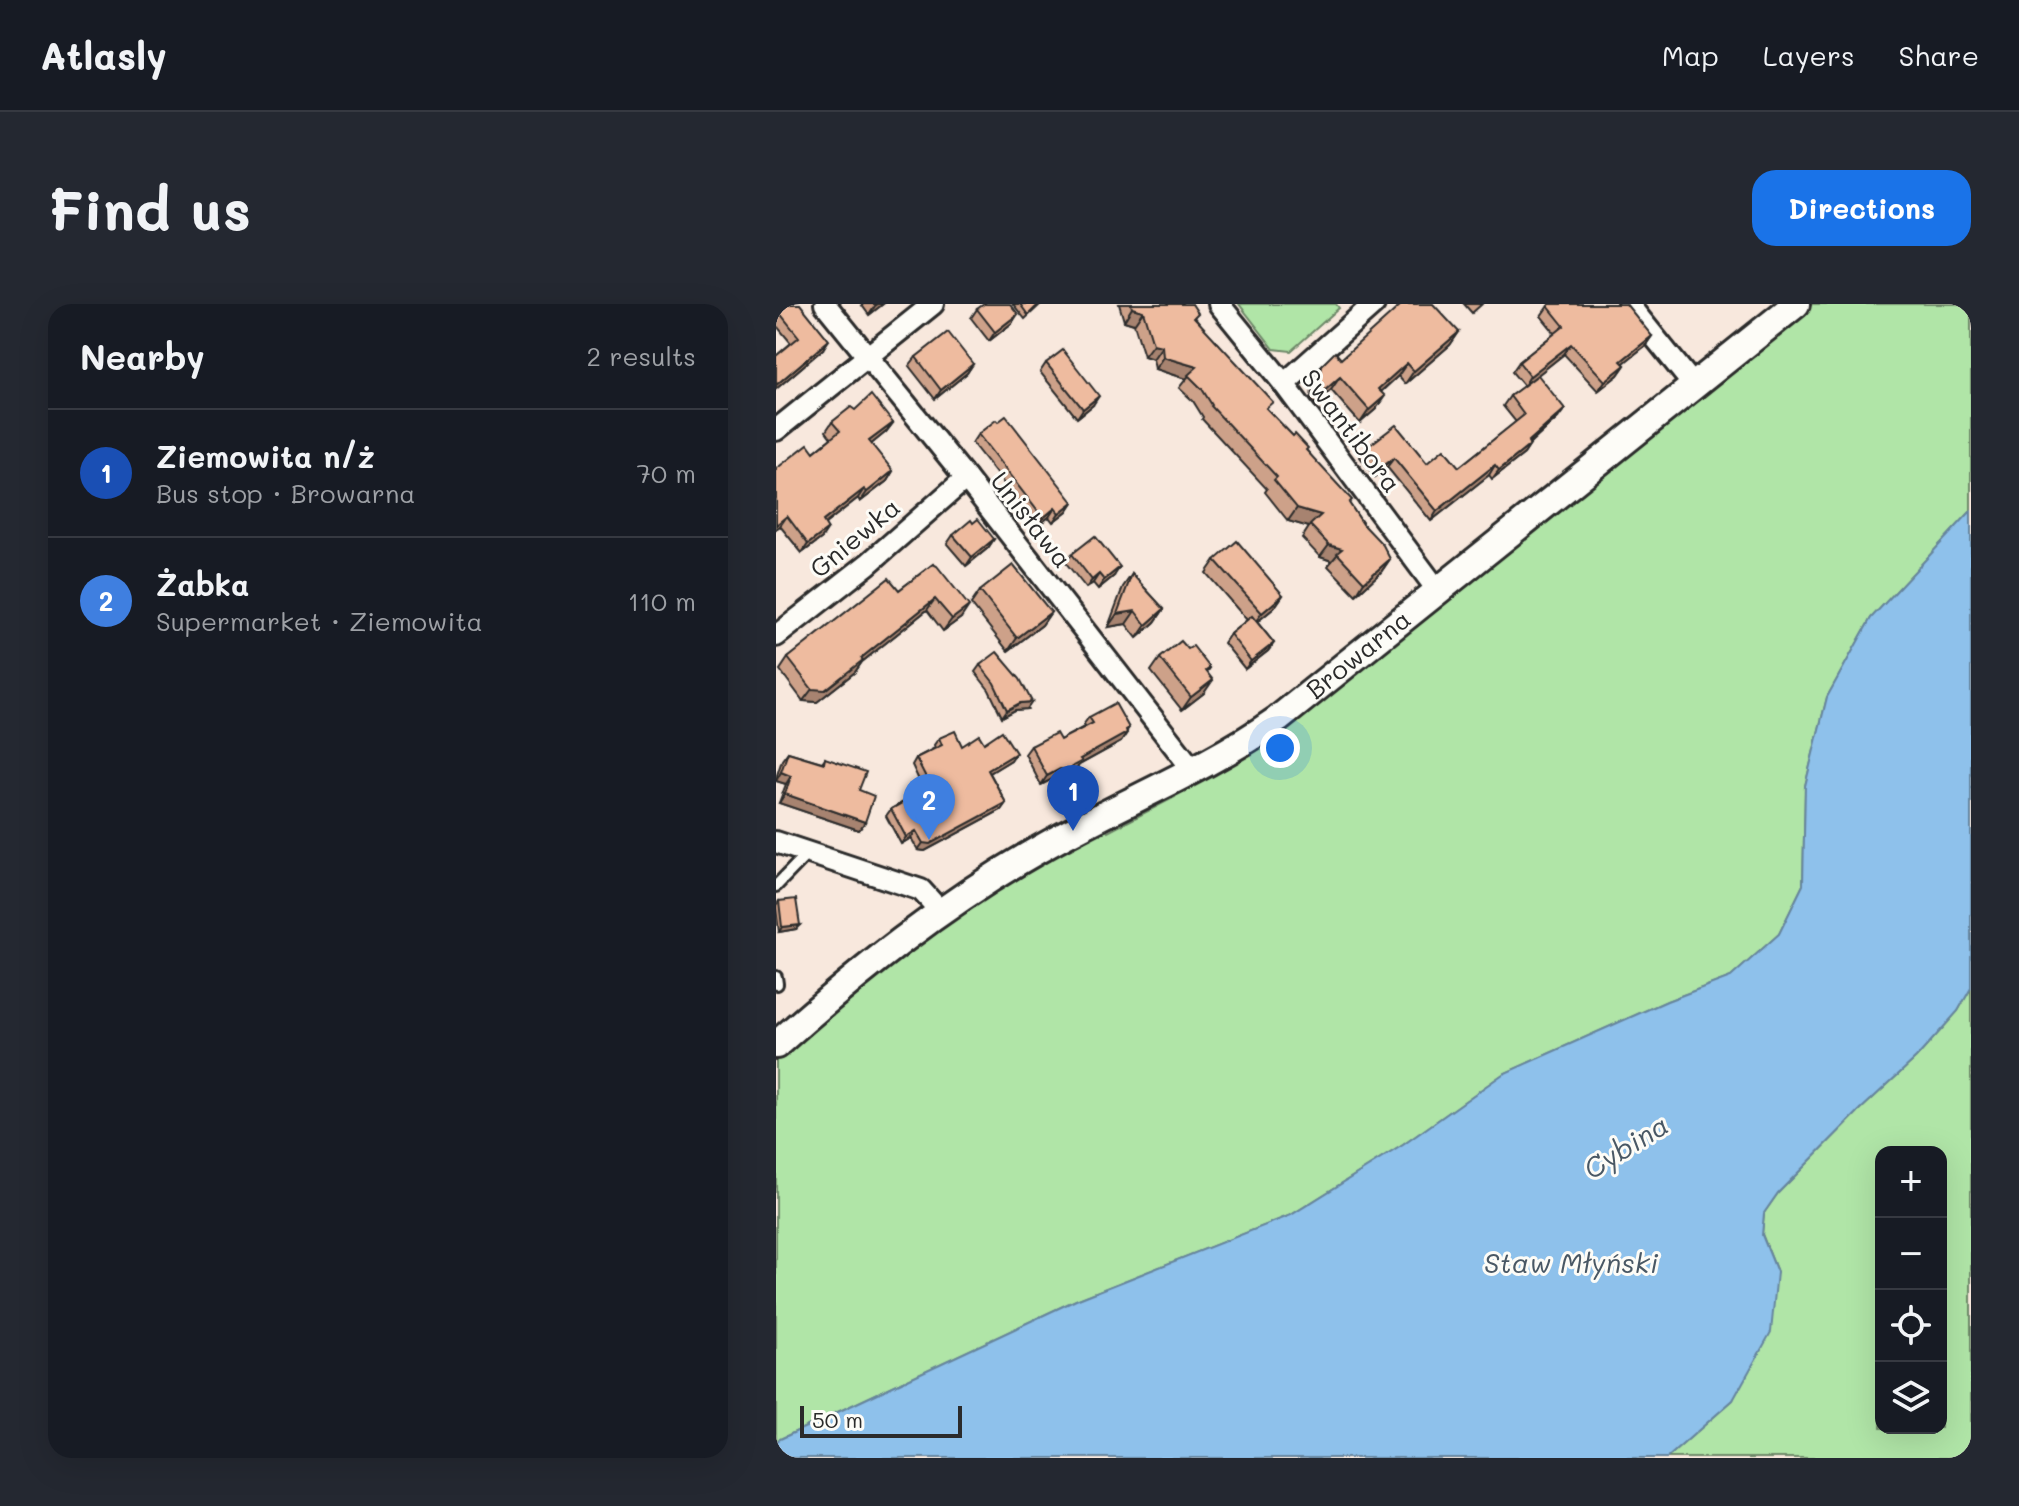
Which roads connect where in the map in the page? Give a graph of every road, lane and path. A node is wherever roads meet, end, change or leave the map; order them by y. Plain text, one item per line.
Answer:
1 (825, 304) edge
2 (933, 304) edge
3 (1219, 304) edge
4 (1374, 304) edge
5 (1628, 304) edge
6 (1796, 304) edge
7 (869, 356) junction
8 (1284, 384) junction
9 (1694, 386) junction
10 (776, 430) edge
11 (966, 478) junction
12 (1438, 591) junction
13 (776, 636) edge
14 (1193, 770) junction
15 (776, 842) edge
16 (808, 853) junction
17 (776, 886) edge
18 (941, 912) junction
19 (776, 977) edge
20 (777, 984) edge
21 (776, 1045) edge

1 - 7 street, Unisława
2 - 7 street
3 - 8 street, Swantibora
4 - 8 street
5 - 9 street
6 - 9 street, Browarna
7 - 10 street
7 - 11 street, Unisława
8 - 12 street, Swantibora
9 - 12 street, Browarna
11 - 13 street, Gniewka
11 - 14 street, Unisława
12 - 14 street, Browarna
14 - 18 street, Browarna
15 - 16 street
16 - 17 lane
16 - 18 street
18 - 21 street, Browarna
19 - 20 lane

